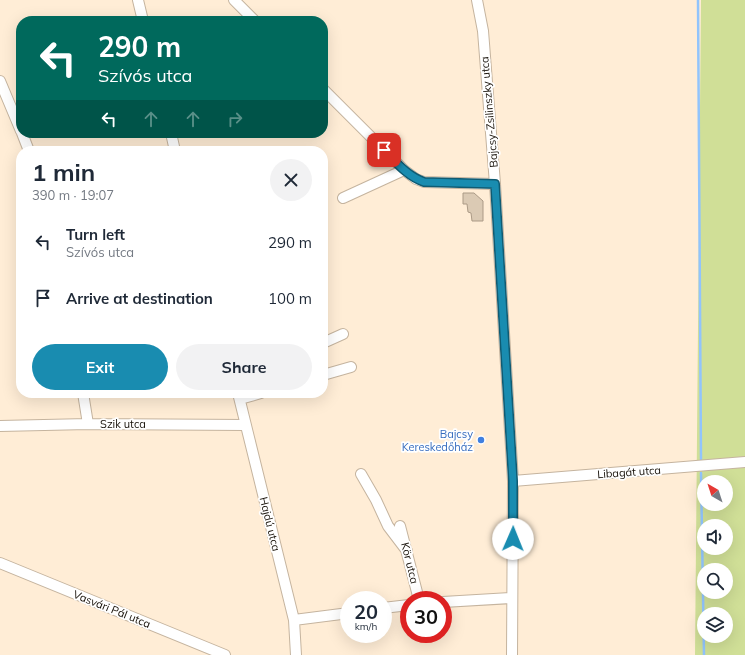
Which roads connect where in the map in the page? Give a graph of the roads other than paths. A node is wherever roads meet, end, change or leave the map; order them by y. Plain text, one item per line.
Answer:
1 (138, 0) edge
2 (234, 0) edge
3 (477, 0) edge
4 (142, 16) edge
5 (250, 16) edge
6 (0, 81) edge
7 (328, 94) edge
8 (16, 120) edge
9 (404, 170) junction
10 (495, 184) junction
11 (343, 198) dead end
12 (343, 334) dead end
13 (328, 341) edge
14 (351, 367) dead end
15 (328, 373) edge
16 (85, 398) edge
17 (239, 398) edge
18 (88, 424) junction
19 (246, 425) junction
20 (0, 426) edge
21 (745, 462) edge
22 (361, 474) dead end
23 (513, 481) junction
24 (400, 526) dead end
25 (406, 551) junction
26 (0, 563) edge
27 (417, 591) edge
28 (512, 598) junction
29 (452, 601) edge
30 (340, 614) edge
31 (294, 620) junction
32 (225, 655) edge
33 (296, 655) edge
34 (512, 655) edge

1 - 4 street
2 - 5 street
3 - 10 street, Bajcsy-Zsilinszky utca
6 - 8 street
7 - 9 street
9 - 10 street
9 - 11 street
10 - 23 street, Bajcsy-Zsilinszky utca
12 - 13 street
14 - 15 street
16 - 18 street
17 - 19 street, Hajdú utca
18 - 19 street, Szik utca
18 - 20 street, Szik utca
19 - 31 street, Hajdú utca
21 - 23 street, Libagát utca
22 - 25 street
23 - 28 street, Bajcsy-Zsilinszky utca
24 - 25 street, Kör utca
25 - 27 street, Kör utca
26 - 32 street, Vasvári Pál utca
28 - 29 street
28 - 34 street, Bajcsy-Zsilinszky utca
30 - 31 street
31 - 33 street, Hajdú utca

